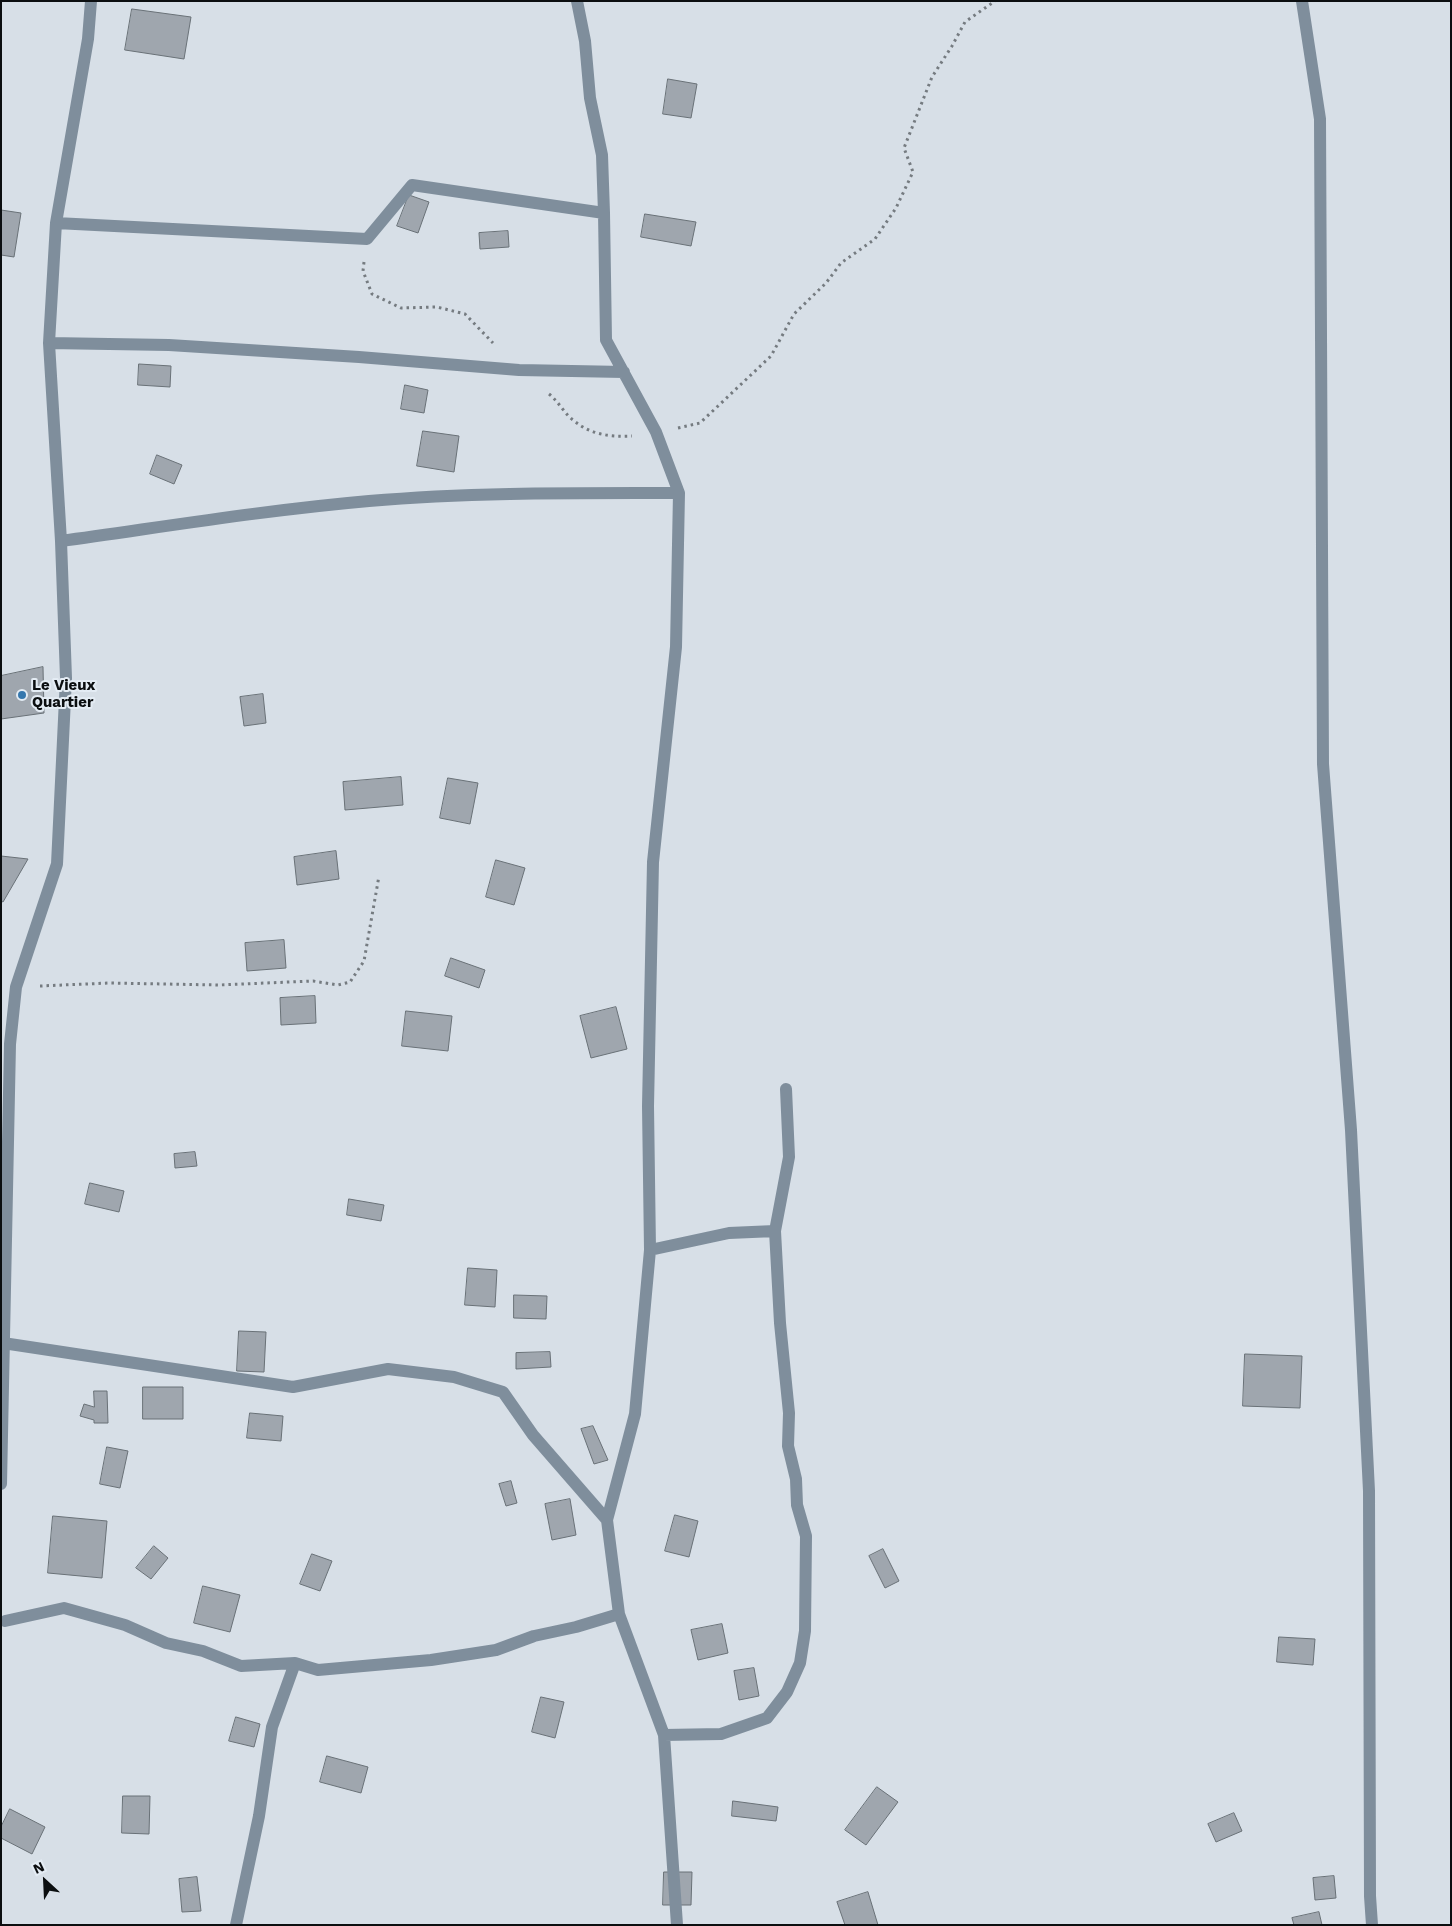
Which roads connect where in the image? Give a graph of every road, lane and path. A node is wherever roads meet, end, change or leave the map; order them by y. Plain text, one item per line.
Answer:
1 (91, 1) edge
2 (577, 1) edge
3 (995, 1) edge
4 (1302, 1) edge
5 (604, 213) junction
6 (56, 222) junction
7 (368, 239) junction
8 (49, 343) junction
9 (519, 370) junction
10 (624, 372) junction
11 (656, 432) junction
12 (679, 492) junction
13 (61, 541) junction
14 (379, 876) dead end
15 (16, 987) junction
16 (786, 1089) dead end
17 (775, 1231) junction
18 (650, 1250) junction
19 (3, 1344) junction
20 (1, 1484) edge
21 (607, 1520) junction
22 (619, 1614) junction
23 (3, 1619) edge
24 (295, 1663) junction
25 (664, 1734) junction
26 (236, 1925) edge
27 (677, 1925) edge
28 (1372, 1925) edge

1 - 6 street
2 - 5 street
3 - 11 path
4 - 28 street
5 - 7 street
5 - 10 street
6 - 7 street
6 - 8 street
7 - 9 path
8 - 9 street
8 - 13 street
9 - 10 street
9 - 11 path
10 - 11 street
11 - 12 street
12 - 13 street
12 - 18 street
13 - 15 street
14 - 15 path
15 - 19 street
16 - 17 street
17 - 18 street
17 - 25 street
18 - 21 street
19 - 20 street
19 - 21 street
21 - 22 street
22 - 24 street
22 - 25 street
23 - 24 street
24 - 26 street
25 - 27 street

